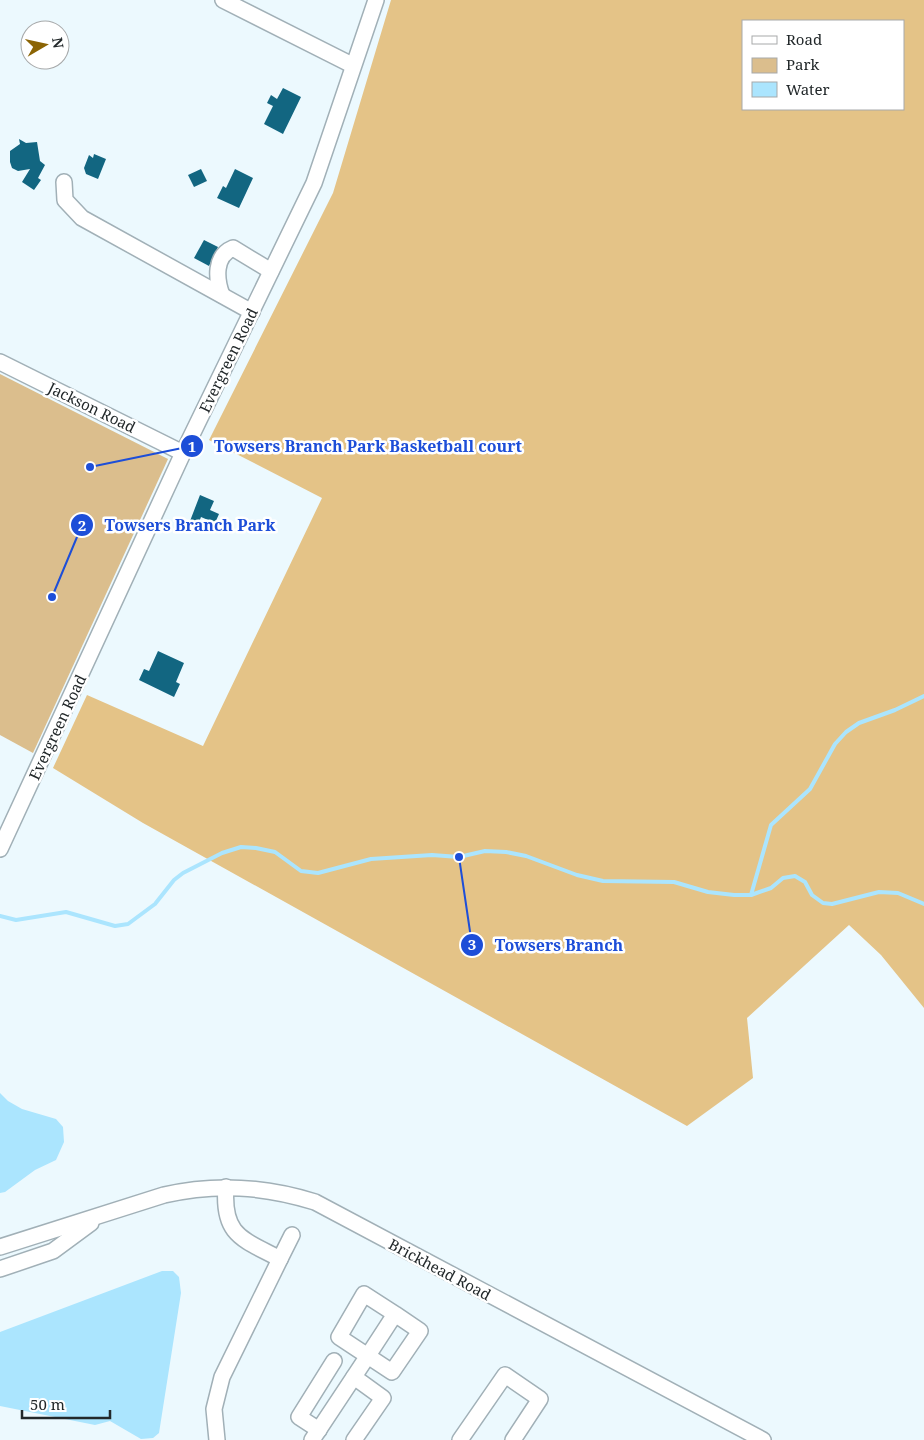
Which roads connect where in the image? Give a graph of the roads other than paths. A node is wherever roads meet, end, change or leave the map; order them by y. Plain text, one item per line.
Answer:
1 (223, 0) edge
2 (376, 0) edge
3 (352, 65) junction
4 (64, 182) dead end
5 (271, 271) junction
6 (222, 295) junction
7 (252, 312) junction
8 (0, 362) edge
9 (183, 453) junction
10 (0, 849) edge
11 (226, 1187) junction
12 (98, 1217) junction
13 (292, 1235) dead end
14 (0, 1247) edge
15 (280, 1259) junction
16 (0, 1270) edge
17 (395, 1314) junction
18 (367, 1356) junction
19 (334, 1361) dead end
20 (354, 1377) junction
21 (316, 1435) edge
22 (217, 1440) edge
23 (354, 1440) edge
24 (460, 1440) edge
25 (513, 1440) edge
26 (763, 1440) edge

1 - 3 street
2 - 3 street, Evergreen Road
3 - 5 street, Evergreen Road
4 - 6 street
5 - 6 street
5 - 7 street, Evergreen Road
6 - 7 street
7 - 9 street, Evergreen Road
8 - 9 street, Jackson Road
9 - 10 street, Evergreen Road
11 - 12 street, Brickhead Road
11 - 15 street
11 - 26 street, Brickhead Road
12 - 14 street, Brickhead Road
12 - 16 street, Brickhead Road
13 - 15 street
15 - 22 street
17 - 18 street
17 - 18 street
17 - 18 street
18 - 20 street
19 - 21 street
20 - 21 street
20 - 23 street
24 - 25 street

